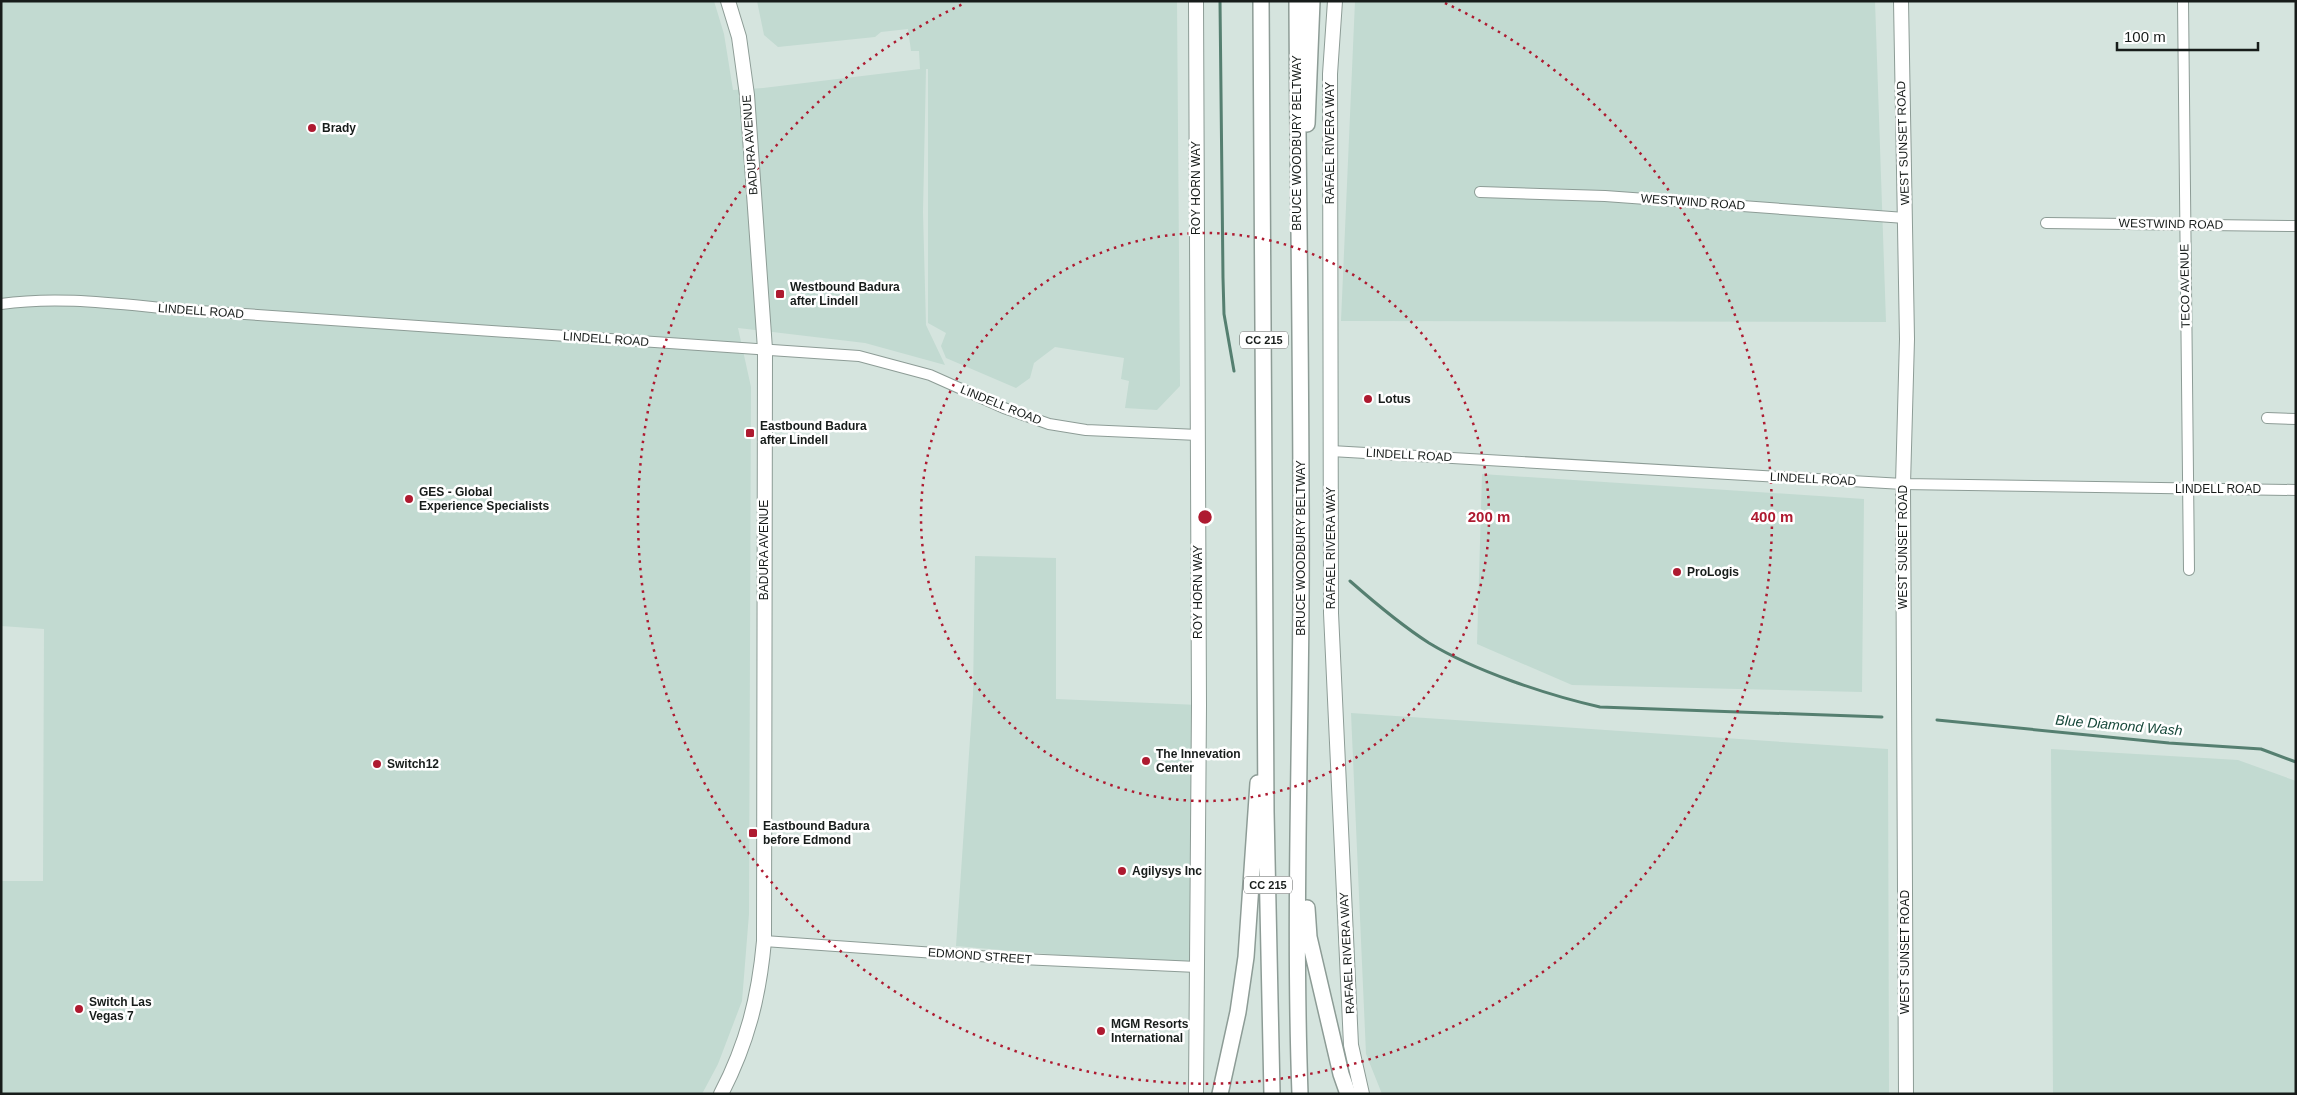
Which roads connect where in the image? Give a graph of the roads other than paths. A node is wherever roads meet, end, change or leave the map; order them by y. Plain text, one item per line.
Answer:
1 (728, 1) edge
2 (1196, 1) edge
3 (1297, 1) edge
4 (1312, 1) edge
5 (1334, 1) edge
6 (1901, 1) edge
7 (2182, 1) edge
8 (1261, 2) edge
9 (1480, 192) dead end
10 (1905, 218) junction
11 (2046, 223) dead end
12 (2184, 225) junction
13 (2296, 226) edge
14 (1298, 232) junction
15 (1, 304) edge
16 (765, 349) junction
17 (2266, 418) dead end
18 (2296, 419) edge
19 (1198, 435) junction
20 (1331, 451) junction
21 (1903, 484) junction
22 (2188, 489) junction
23 (2296, 490) edge
24 (2189, 570) dead end
25 (1266, 677) junction
26 (1298, 838) junction
27 (764, 941) junction
28 (1197, 967) junction
29 (722, 1094) edge
30 (1196, 1094) edge
31 (1220, 1094) edge
32 (1272, 1094) edge
33 (1300, 1094) edge
34 (1348, 1094) edge
35 (1362, 1094) edge
36 (1906, 1094) edge

1 - 16 main road, BADURA AVENUE
2 - 19 main road, ROY HORN WAY
3 - 14 highway, BRUCE WOODBURY BELTWAY / CC 215
4 - 14 highway
5 - 20 main road, RAFAEL RIVERA WAY
6 - 10 main road, WEST SUNSET ROAD
7 - 12 street, TECO AVENUE
8 - 25 highway, CC 215
9 - 10 street, WESTWIND ROAD
10 - 21 main road, WEST SUNSET ROAD
11 - 12 street, WESTWIND ROAD
12 - 13 street, WESTWIND ROAD
12 - 22 street, TECO AVENUE
14 - 26 highway, BRUCE WOODBURY BELTWAY / CC 215
15 - 16 street, LINDELL ROAD
16 - 19 street, LINDELL ROAD
16 - 27 main road, BADURA AVENUE
17 - 18 street
19 - 28 main road, ROY HORN WAY
20 - 21 street, LINDELL ROAD
20 - 35 main road, RAFAEL RIVERA WAY
21 - 22 street, LINDELL ROAD
21 - 36 main road, WEST SUNSET ROAD
22 - 23 street, LINDELL ROAD
22 - 24 street, TECO AVENUE
25 - 31 highway
25 - 32 highway, CC 215
26 - 33 highway, BRUCE WOODBURY BELTWAY / CC 215
26 - 34 highway
27 - 28 street, EDMOND STREET
27 - 29 main road, BADURA AVENUE
28 - 30 main road, ROY HORN WAY

